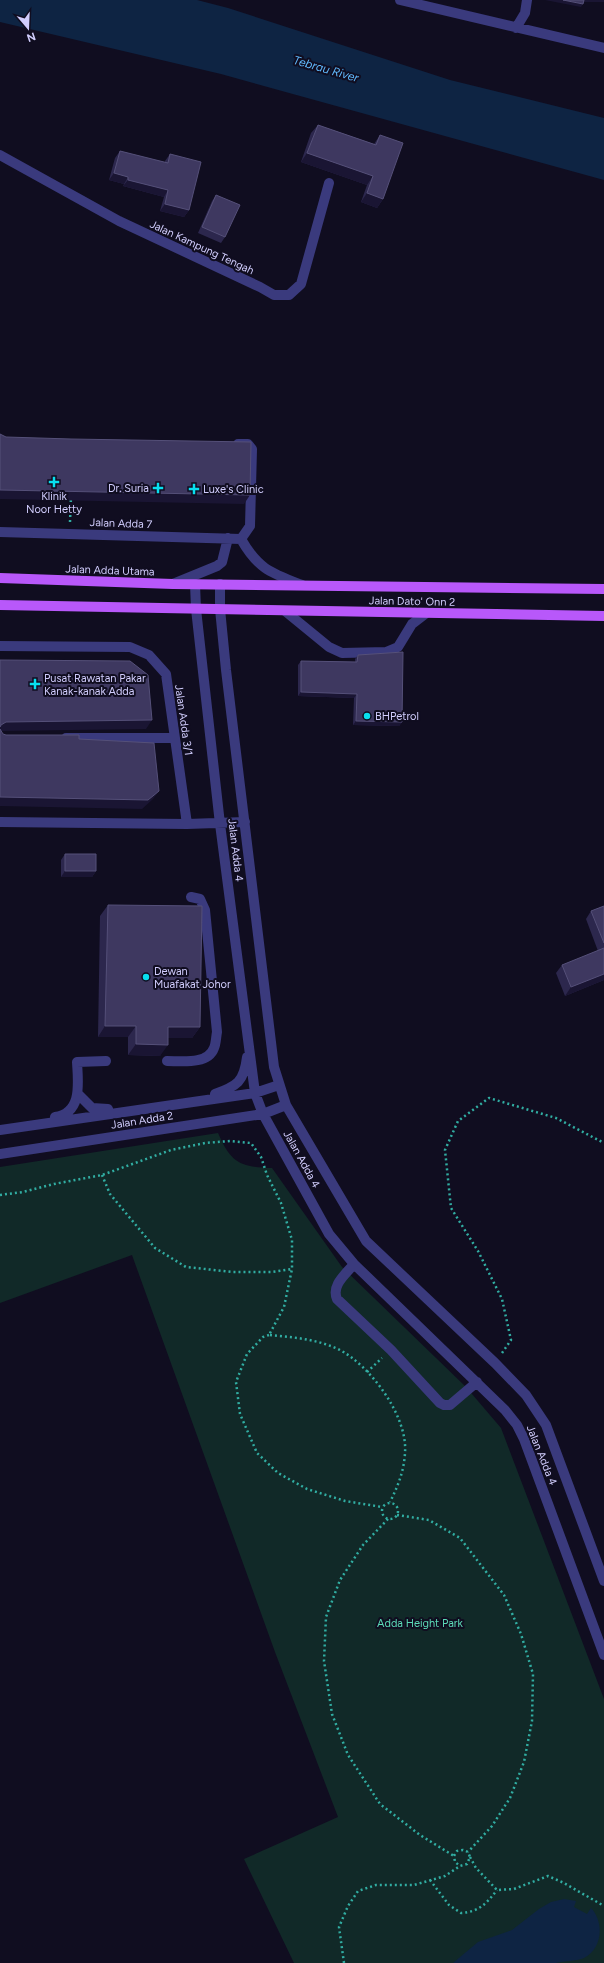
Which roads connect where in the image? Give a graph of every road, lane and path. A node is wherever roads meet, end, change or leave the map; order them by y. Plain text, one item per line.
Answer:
1 (400, 0) edge
2 (527, 0) edge
3 (431, 3) edge
4 (516, 28) junction
5 (604, 48) edge
6 (0, 155) edge
7 (329, 183) dead end
8 (225, 444) edge
9 (71, 495) edge
10 (0, 532) edge
11 (70, 534) junction
12 (228, 538) junction
13 (241, 539) junction
14 (0, 578) edge
15 (173, 584) junction
16 (195, 584) junction
17 (220, 584) junction
18 (305, 586) junction
19 (604, 590) edge
20 (0, 605) edge
21 (196, 609) junction
22 (220, 609) junction
23 (285, 611) junction
24 (426, 614) junction
25 (604, 616) edge
26 (0, 646) edge
27 (54, 737) edge
28 (174, 738) junction
29 (0, 822) edge
30 (244, 822) junction
31 (187, 824) junction
32 (220, 824) junction
33 (191, 897) dead end
34 (248, 1044) junction
35 (106, 1061) dead end
36 (167, 1061) dead end
37 (279, 1085) junction
38 (254, 1093) junction
39 (78, 1094) junction
40 (194, 1102) junction
41 (286, 1105) junction
42 (150, 1108) junction
43 (263, 1114) junction
44 (0, 1124) edge
45 (0, 1130) edge
46 (604, 1143) edge
47 (0, 1154) edge
48 (102, 1175) junction
49 (0, 1195) edge
50 (354, 1264) junction
51 (292, 1269) junction
52 (269, 1335) junction
53 (391, 1350) junction
54 (495, 1363) junction
55 (367, 1372) junction
56 (477, 1382) junction
57 (390, 1502) junction
58 (382, 1507) junction
59 (397, 1515) junction
60 (388, 1519) junction
61 (604, 1581) edge
62 (604, 1655) edge
63 (468, 1852) junction
64 (454, 1856) junction
65 (470, 1857) junction
66 (460, 1866) junction
67 (430, 1880) junction
68 (497, 1890) junction
69 (604, 1906) edge
70 (344, 1963) edge

1 - 3 street
2 - 4 street
3 - 4 street
4 - 5 street
6 - 7 street, Jalan Kampung Tengah
8 - 13 street
9 - 11 path
10 - 11 street, Jalan Adda 7
11 - 12 street, Jalan Adda 7
12 - 13 street, Jalan Adda 7
12 - 15 street
13 - 18 street
14 - 15 main road, Jalan Adda Utama
15 - 16 main road, Jalan Adda Utama
16 - 17 main road, Jalan Adda Utama
16 - 21 street, Jalan Adda 4
17 - 18 main road, Jalan Dato' Onn 2
17 - 22 street, Jalan Adda 4
18 - 19 main road, Jalan Dato' Onn 2
20 - 21 main road
21 - 22 main road
21 - 32 street, Jalan Adda 4
22 - 23 main road, Jalan Dato' Onn 2
22 - 30 street, Jalan Adda 4
23 - 24 main road, Jalan Dato' Onn 2
23 - 24 street
24 - 25 main road, Jalan Dato' Onn 2
26 - 28 street, Jalan Adda 3/1
27 - 28 street
28 - 31 street, Jalan Adda 3/1
29 - 31 street
30 - 32 street
30 - 37 street, Jalan Adda 4
31 - 32 street
32 - 34 street, Jalan Adda 4
33 - 36 street
34 - 38 street, Jalan Adda 4
34 - 40 street
35 - 39 street
37 - 38 street, Jalan Adda 2
37 - 41 street, Jalan Adda 4
38 - 40 street, Jalan Adda 2
38 - 43 street, Jalan Adda 4
39 - 42 street
39 - 44 street
40 - 42 street, Jalan Adda 2
41 - 43 street, Jalan Adda 2
41 - 54 street, Jalan Adda 4
42 - 45 street, Jalan Adda 2
43 - 47 street, Jalan Adda 2
43 - 50 street, Jalan Adda 4
46 - 54 path
48 - 49 path
48 - 51 path
48 - 51 path
50 - 53 street
50 - 56 street, Jalan Adda 4
51 - 52 path
52 - 55 path
52 - 58 path
53 - 55 path
53 - 56 street
54 - 61 street, Jalan Adda 4
55 - 57 path
56 - 62 street, Jalan Adda 4
57 - 58 path
57 - 59 path
58 - 60 path
59 - 60 path
59 - 63 path
60 - 64 path
63 - 64 path
63 - 65 path
64 - 66 path
65 - 66 path
65 - 68 path
66 - 67 path
67 - 68 path
67 - 70 path
68 - 69 path

